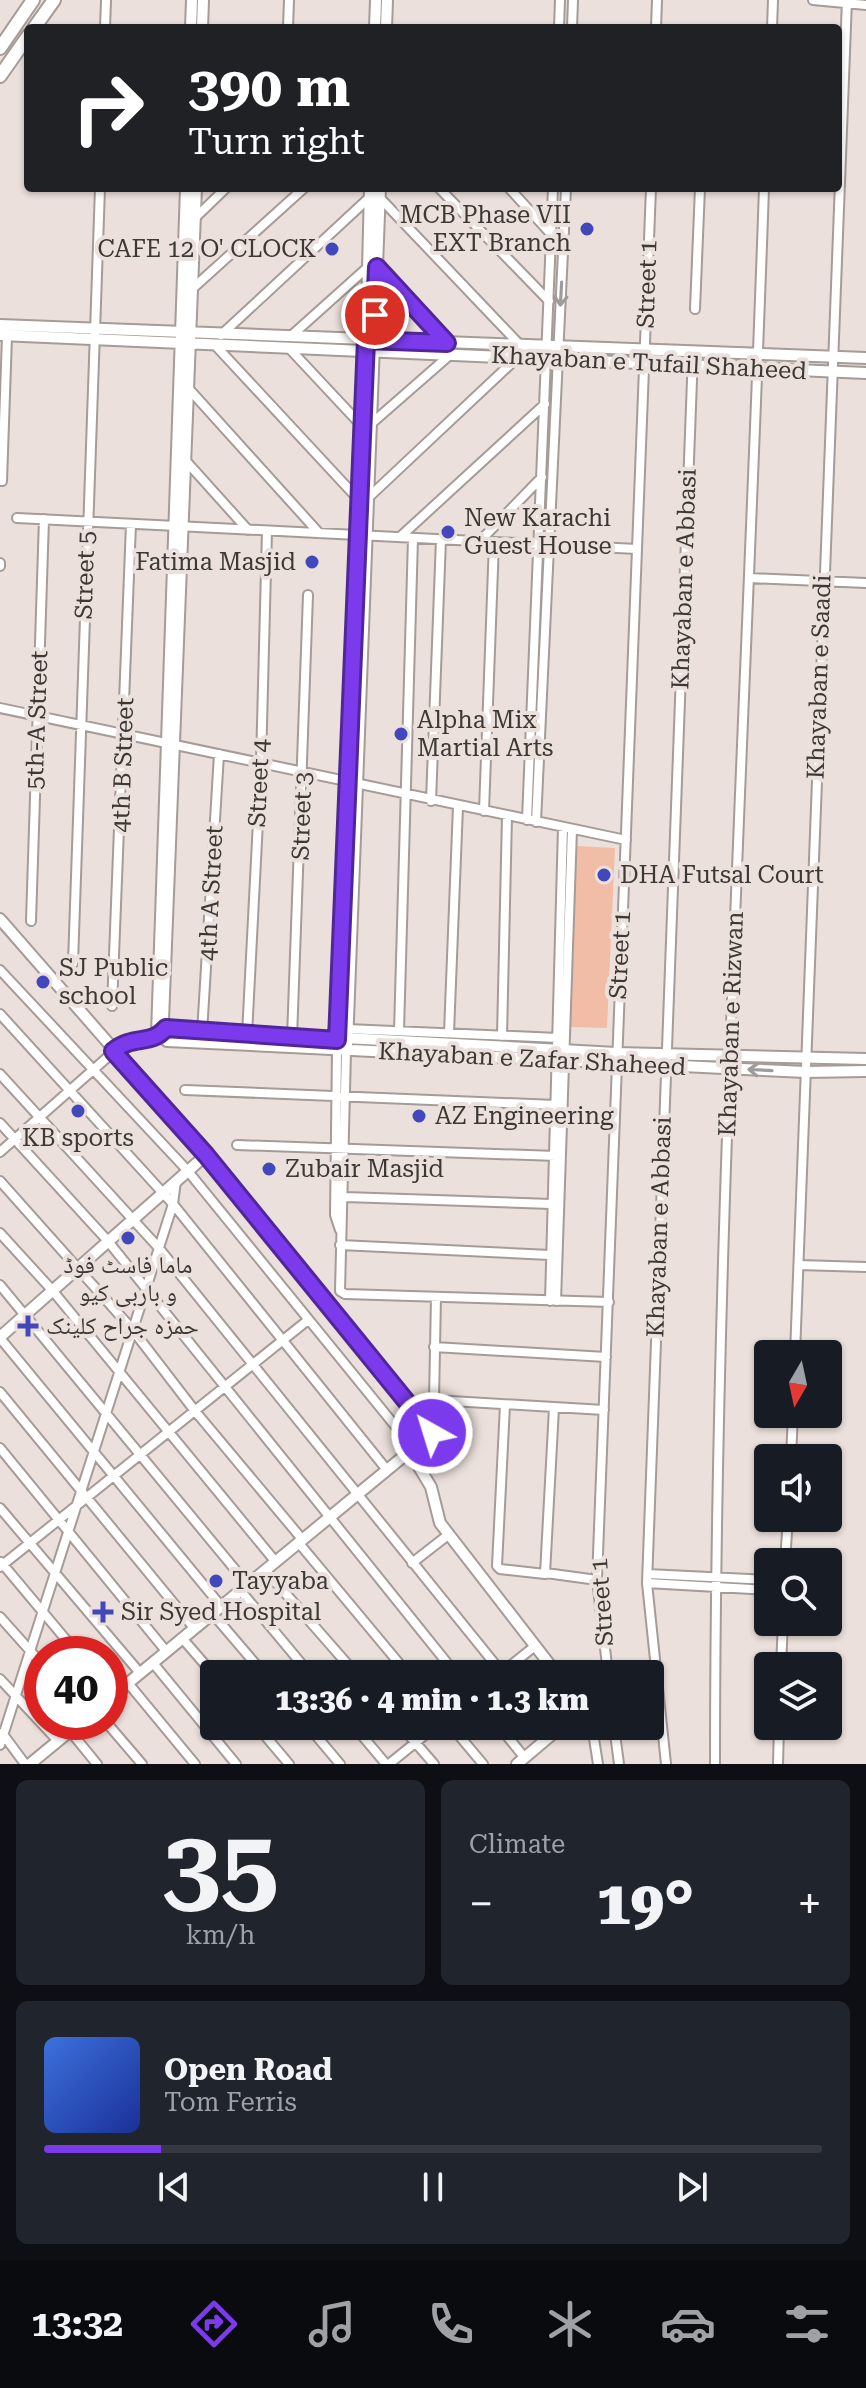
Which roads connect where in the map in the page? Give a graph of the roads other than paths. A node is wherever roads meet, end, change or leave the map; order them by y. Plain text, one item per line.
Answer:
1 (33, 0) edge
2 (54, 0) edge
3 (106, 0) edge
4 (192, 0) edge
5 (203, 0) edge
6 (289, 0) edge
7 (376, 0) edge
8 (387, 0) edge
9 (560, 0) edge
10 (573, 0) edge
11 (657, 0) edge
12 (773, 0) edge
13 (813, 0) edge
14 (847, 2) edge
15 (866, 5) edge
16 (37, 24) edge
17 (105, 24) edge
18 (191, 24) edge
19 (202, 24) edge
20 (288, 24) edge
21 (375, 24) edge
22 (386, 24) edge
23 (559, 24) edge
24 (572, 24) edge
25 (656, 24) edge
26 (772, 24) edge
27 (24, 42) edge
28 (0, 48) edge
29 (0, 76) edge
30 (842, 129) edge
31 (100, 192) edge
32 (186, 192) edge
33 (196, 192) edge
34 (222, 192) edge
35 (300, 192) edge
36 (443, 192) edge
37 (513, 192) edge
38 (553, 192) edge
39 (566, 192) edge
40 (651, 192) edge
41 (700, 192) edge
42 (764, 192) edge
43 (840, 192) edge
44 (375, 193) edge
45 (195, 218) junction
46 (551, 235) junction
47 (373, 267) junction
48 (192, 289) junction
49 (549, 301) junction
50 (695, 309) dead end
51 (0, 325) edge
52 (93, 335) junction
53 (3, 336) edge
54 (185, 339) junction
55 (218, 340) junction
56 (289, 342) junction
57 (370, 345) junction
58 (521, 346) junction
59 (449, 348) junction
60 (646, 351) junction
61 (553, 353) junction
62 (691, 353) junction
63 (758, 355) junction
64 (833, 357) junction
65 (517, 358) junction
66 (866, 358) edge
67 (645, 363) junction
68 (690, 365) junction
69 (758, 368) junction
70 (832, 371) junction
71 (866, 373) edge
72 (189, 389) junction
73 (545, 404) junction
74 (366, 424) junction
75 (186, 461) junction
76 (542, 477) junction
77 (2, 481) edge
78 (364, 498) junction
79 (17, 518) dead end
80 (44, 519) junction
81 (87, 521) junction
82 (131, 524) junction
83 (179, 526) junction
84 (248, 530) junction
85 (267, 531) junction
86 (319, 533) junction
87 (363, 535) junction
88 (400, 537) junction
89 (413, 538) junction
90 (441, 539) junction
91 (480, 541) junction
92 (494, 542) junction
93 (544, 544) junction
94 (637, 549) junction
95 (749, 578) junction
96 (822, 581) junction
97 (866, 583) edge
98 (308, 595) dead end
99 (0, 708) edge
100 (37, 716) junction
101 (81, 725) junction
102 (124, 734) junction
103 (170, 744) junction
104 (219, 754) junction
105 (261, 763) junction
106 (304, 772) junction
107 (351, 783) junction
108 (405, 796) junction
109 (431, 801) junction
110 (458, 806) junction
111 (484, 811) junction
112 (507, 816) junction
113 (531, 821) junction
114 (568, 828) junction
115 (626, 840) junction
116 (31, 921) dead end
117 (1, 922) edge
118 (73, 963) dead end
119 (0, 970) edge
120 (112, 1006) dead end
121 (0, 1014) edge
122 (399, 1031) junction
123 (160, 1032) junction
124 (202, 1033) junction
125 (449, 1033) junction
126 (247, 1035) junction
127 (502, 1036) junction
128 (292, 1038) junction
129 (559, 1038) junction
130 (343, 1042) junction
131 (113, 1051) junction
132 (559, 1054) junction
133 (619, 1058) junction
134 (866, 1059) edge
135 (662, 1060) junction
136 (806, 1060) junction
137 (730, 1062) junction
138 (866, 1071) edge
139 (91, 1072) junction
140 (805, 1072) junction
141 (0, 1074) edge
142 (70, 1090) junction
143 (185, 1090) dead end
144 (336, 1096) junction
145 (347, 1097) junction
146 (558, 1105) junction
147 (37, 1118) junction
148 (0, 1123) edge
149 (13, 1139) junction
150 (237, 1145) dead end
151 (341, 1148) junction
152 (0, 1152) edge
153 (206, 1155) junction
154 (557, 1156) junction
155 (187, 1170) junction
156 (176, 1179) junction
157 (0, 1181) edge
158 (162, 1192) junction
159 (345, 1197) junction
160 (173, 1204) junction
161 (551, 1204) junction
162 (130, 1220) junction
163 (340, 1231) junction
164 (0, 1233) edge
165 (107, 1240) junction
166 (340, 1245) junction
167 (158, 1247) junction
168 (550, 1255) junction
169 (799, 1265) junction
170 (78, 1267) junction
171 (866, 1267) edge
172 (0, 1285) edge
173 (145, 1289) junction
174 (52, 1290) junction
175 (436, 1297) junction
176 (553, 1301) junction
177 (609, 1302) junction
178 (27, 1313) junction
179 (308, 1320) junction
180 (132, 1329) junction
181 (0, 1338) edge
182 (796, 1340) edge
183 (281, 1342) junction
184 (434, 1347) junction
185 (606, 1357) junction
186 (252, 1365) junction
187 (119, 1371) junction
188 (226, 1386) junction
189 (0, 1392) edge
190 (505, 1405) junction
191 (554, 1408) junction
192 (107, 1410) junction
193 (604, 1410) junction
194 (195, 1411) junction
195 (169, 1432) junction
196 (0, 1448) edge
197 (412, 1451) junction
198 (94, 1452) junction
199 (142, 1453) junction
200 (387, 1470) junction
201 (114, 1477) junction
202 (356, 1494) junction
203 (84, 1495) junction
204 (77, 1506) junction
205 (0, 1508) edge
206 (328, 1517) junction
207 (59, 1520) junction
208 (69, 1531) junction
209 (448, 1535) junction
210 (300, 1540) junction
211 (28, 1545) junction
212 (275, 1561) junction
213 (412, 1563) junction
214 (1, 1564) edge
215 (265, 1570) junction
216 (56, 1572) junction
217 (546, 1573) junction
218 (647, 1578) junction
219 (597, 1580) junction
220 (754, 1581) edge
221 (714, 1582) junction
222 (244, 1587) junction
223 (754, 1588) edge
224 (217, 1610) junction
225 (43, 1613) junction
226 (0, 1617) edge
227 (194, 1628) junction
228 (36, 1636) edge
229 (63, 1636) edge
230 (182, 1638) junction
231 (24, 1643) edge
232 (535, 1646) junction
233 (166, 1651) junction
234 (201, 1660) edge
235 (254, 1660) edge
236 (299, 1660) edge
237 (344, 1660) edge
238 (397, 1660) edge
239 (445, 1660) edge
240 (491, 1660) edge
241 (518, 1660) edge
242 (546, 1660) edge
243 (606, 1660) edge
244 (153, 1663) junction
245 (24, 1671) edge
246 (140, 1673) junction
247 (0, 1679) edge
248 (128, 1683) joint
249 (15, 1698) junction
250 (2, 1733) edge
251 (77, 1740) edge
252 (121, 1740) edge
253 (269, 1740) edge
254 (320, 1740) edge
255 (367, 1740) edge
256 (413, 1740) edge
257 (420, 1740) edge
258 (463, 1740) edge
259 (507, 1740) edge
260 (540, 1740) edge
261 (594, 1740) edge
262 (616, 1740) edge
263 (779, 1740) edge
264 (58, 1741) joint
265 (416, 1743) junction
266 (0, 1745) edge
267 (44, 1760) edge
268 (520, 1761) edge
269 (28, 1764) edge
270 (97, 1764) edge
271 (142, 1764) edge
272 (195, 1764) edge
273 (236, 1764) edge
274 (289, 1764) edge
275 (340, 1764) edge
276 (388, 1764) edge
277 (434, 1764) edge
278 (483, 1764) edge
279 (598, 1764) edge
280 (619, 1764) edge
281 (666, 1764) edge
282 (715, 1764) edge
283 (778, 1764) edge

1 - 28 main road
2 - 16 main road
3 - 17 street
4 - 18 street
5 - 19 street
6 - 20 street
7 - 21 street
8 - 22 street
9 - 23 street
10 - 24 street
11 - 25 street
12 - 26 street
13 - 14 street
14 - 15 street
14 - 30 street, Khayaban e Saadi
27 - 29 main road
31 - 52 street, Street 5
32 - 54 street
33 - 45 street
34 - 45 street
35 - 48 street
36 - 49 street
37 - 46 street
38 - 46 street
39 -> 61 street
40 - 60 street, Street 1
41 - 50 street
42 - 63 street, Khayaban e Rizwan
43 - 64 street, Khayaban e Saadi
44 - 47 street
44 - 55 street
44 - 58 street
45 - 48 street
46 - 49 street
47 - 56 street
47 - 57 street
47 - 59 street
48 - 54 street
49 - 61 street
51 - 52 street, Khayaban e Tufail Shaheed
52 - 53 street, Khayaban e Tufail Shaheed
52 - 54 street, Khayaban e Tufail Shaheed
52 - 81 street, Street 5
53 - 77 street
54 - 55 street, Khayaban e Tufail Shaheed
54 - 72 street
54 - 83 street
55 - 56 street, Khayaban e Tufail Shaheed
55 - 78 street
56 - 57 street, Khayaban e Tufail Shaheed
56 - 74 street
57 - 59 street, Khayaban e Tufail Shaheed
57 - 74 street
58 - 59 street, Khayaban e Tufail Shaheed
58 - 61 street, Khayaban e Tufail Shaheed
59 - 65 street, Khayaban e Tufail Shaheed
59 - 74 street
60 - 61 street, Khayaban e Tufail Shaheed
60 - 62 street, Khayaban e Tufail Shaheed
60 - 67 street, Street 1
61 - 65 street, Khayaban e Tufail Shaheed
61 - 67 street, Khayaban e Tufail Shaheed
61 - 73 street
61 - 93 street
62 - 63 street, Khayaban e Tufail Shaheed
62 - 68 street, Khayaban e Abbasi
63 - 64 street, Khayaban e Tufail Shaheed
63 - 69 street, Khayaban e Rizwan
64 - 66 street, Khayaban e Tufail Shaheed
64 - 70 street, Khayaban e Saadi
65 - 78 street
67 - 68 street, Khayaban e Tufail Shaheed
67 - 94 street, Street 1
68 - 69 street, Khayaban e Tufail Shaheed
68 - 135 street, Khayaban e Abbasi
69 - 70 street, Khayaban e Tufail Shaheed
69 - 95 street, Khayaban e Rizwan
70 - 71 street, Khayaban e Tufail Shaheed
70 - 96 street, Khayaban e Saadi
72 - 75 street
72 - 86 street
73 - 76 street
73 - 88 street
74 - 78 street
75 - 83 street
75 - 84 street
76 - 91 street
76 - 93 street
78 - 87 street
79 - 80 street
80 - 81 street
80 - 100 street, 5th-A Street
81 - 82 street
81 - 101 street, Street 5
82 - 83 street
82 - 102 street, 4th B Street
83 - 84 street
83 - 103 street
84 - 85 street
85 - 86 street
85 - 105 street, Street 4
86 - 87 street
87 - 88 street
87 - 107 street
88 - 89 street
89 - 90 street
89 - 108 street
90 - 91 street
90 - 109 street
91 - 92 street
92 - 93 street
92 - 111 street
93 - 94 street
93 - 113 street
94 - 115 street, Street 1
95 - 96 street
95 - 137 street, Khayaban e Rizwan
96 - 97 street
96 - 136 street, Khayaban e Saadi
98 - 106 street, Street 3
99 - 100 street
100 - 101 street
100 - 116 street, 5th-A Street
101 - 102 street
101 - 118 street, Street 5
102 - 103 street
102 - 120 street, 4th B Street
103 - 104 street
103 - 123 street
104 - 105 street
104 - 124 street, 4th A Street
105 - 106 street
105 - 126 street, Street 4
106 - 107 street
106 - 128 street, Street 3
107 - 108 street
107 - 130 street
108 - 109 street
108 - 122 street
109 - 110 street
110 - 111 street
110 - 125 street
111 - 112 street
112 - 113 street
112 - 127 street
113 - 114 street
114 - 115 street
114 - 129 street
115 - 133 street, Street 1
117 - 131 street
119 - 139 street
121 - 142 street
122 - 125 street
122 - 130 street
123 - 124 street
123 - 130 street
123 - 131 street
124 - 126 street
125 - 127 street
126 - 128 street
127 - 129 street
128 - 130 street
129 - 132 street
130 - 132 street, Khayaban e Zafar Shaheed
130 - 144 street
130 - 145 street
131 - 139 street
131 - 153 street
132 - 133 street, Khayaban e Zafar Shaheed
132 - 146 street
133 - 135 street, Khayaban e Zafar Shaheed
133 - 177 street, Street 1
134 - 136 street
135 - 137 street, Khayaban e Zafar Shaheed
135 - 218 street, Khayaban e Abbasi
136 - 137 street
136 - 140 street, Khayaban e Saadi
140 -> 137 street, Khayaban e Zafar Shaheed
137 - 221 street, Khayaban e Rizwan
138 - 140 street, Khayaban e Zafar Shaheed
139 - 142 street
139 - 155 street
140 - 169 street, Khayaban e Saadi
141 - 147 street
142 - 147 street
142 - 158 street
143 - 144 street
144 - 145 street
144 - 151 street
145 - 146 street
145 - 151 street
146 - 154 street
147 - 149 street
147 - 162 street
148 - 149 street
149 - 152 street
149 - 165 street
150 - 151 street
151 - 154 street
151 - 159 street
151 - 163 street
153 - 155 street
153 - 197 street
154 - 161 street
154 - 176 street
155 - 156 street
155 - 179 street
156 - 158 street
156 - 160 street
157 - 170 street
158 - 160 street
158 - 162 street
159 - 161 street
159 - 163 street
160 - 167 street
160 - 183 street
161 - 168 street
162 - 165 street
162 - 167 street
163 - 166 street
164 - 174 street
165 - 170 street
165 - 173 street
166 - 168 street
166 - 175 street
167 - 173 street
167 - 186 street
168 - 176 street
169 - 171 street
169 - 182 street, Khayaban e Saadi
170 - 174 street
170 - 180 street
172 - 178 street
173 - 180 street
173 - 188 street
174 - 178 street
174 - 187 street
175 - 176 street
175 - 184 street
176 - 177 street
177 - 185 street, Street 1
178 - 181 street
178 - 192 street
179 - 183 street
179 - 197 street
180 - 187 street
180 - 194 street
181 - 198 street
183 - 186 street
183 - 200 street
184 - 185 street
184 - 190 street
185 - 193 street, Street 1
186 - 188 street
186 - 202 street
187 - 192 street
187 - 195 street
188 - 194 street
188 - 206 street
189 - 203 street
190 - 191 street
190 - 217 street
191 - 193 street
191 - 217 street
192 - 198 street
192 - 199 street
193 - 219 street, Street 1
194 - 195 street
194 - 210 street
195 - 199 street
195 - 212 street
196 - 207 street
197 - 200 street
197 - 209 street
198 - 201 street
198 - 203 street
199 - 201 street
199 - 222 street
200 - 202 street
201 - 203 street
201 - 224 street
202 - 206 street
202 - 213 street
203 - 204 street
203 - 227 street
204 - 207 street
204 - 208 street
205 - 211 street
206 - 210 street
206 - 239 street
207 - 208 street
207 - 211 street
208 - 216 street
208 - 233 street
209 - 213 street
209 - 232 street
210 - 212 street
210 - 238 street
211 - 214 street
211 - 216 street
212 - 215 street
213 - 240 street
214 - 225 street
215 - 222 street
215 - 237 street
216 - 225 street
216 - 246 street
217 - 219 street
218 - 221 street
218 - 281 street, Khayaban e Abbasi
219 - 243 street, Street 1
220 - 221 street
221 - 223 street
221 - 282 street, Khayaban e Rizwan
222 - 224 street
222 - 236 street
224 - 227 street
224 - 235 street
225 - 228 street
225 - 229 street
226 - 231 street
227 - 230 street
230 - 233 street
230 - 234 street
232 - 241 street
232 - 242 street
233 - 244 street
244 - 246 street
244 - 273 street
245 - 249 street
246 - 248 street
247 - 249 street
248 - 272 street
249 - 250 street
249 - 264 street
250 - 266 street
250 - 269 street
251 - 270 street
252 - 271 street
253 - 274 street
254 - 275 street
255 - 276 street
256 - 265 street
257 - 265 street
258 - 278 street
259 - 268 street
260 - 268 street
261 - 279 street
262 - 280 street
263 - 283 street
264 - 267 street
265 - 276 street
265 - 277 street
267 - 269 street

